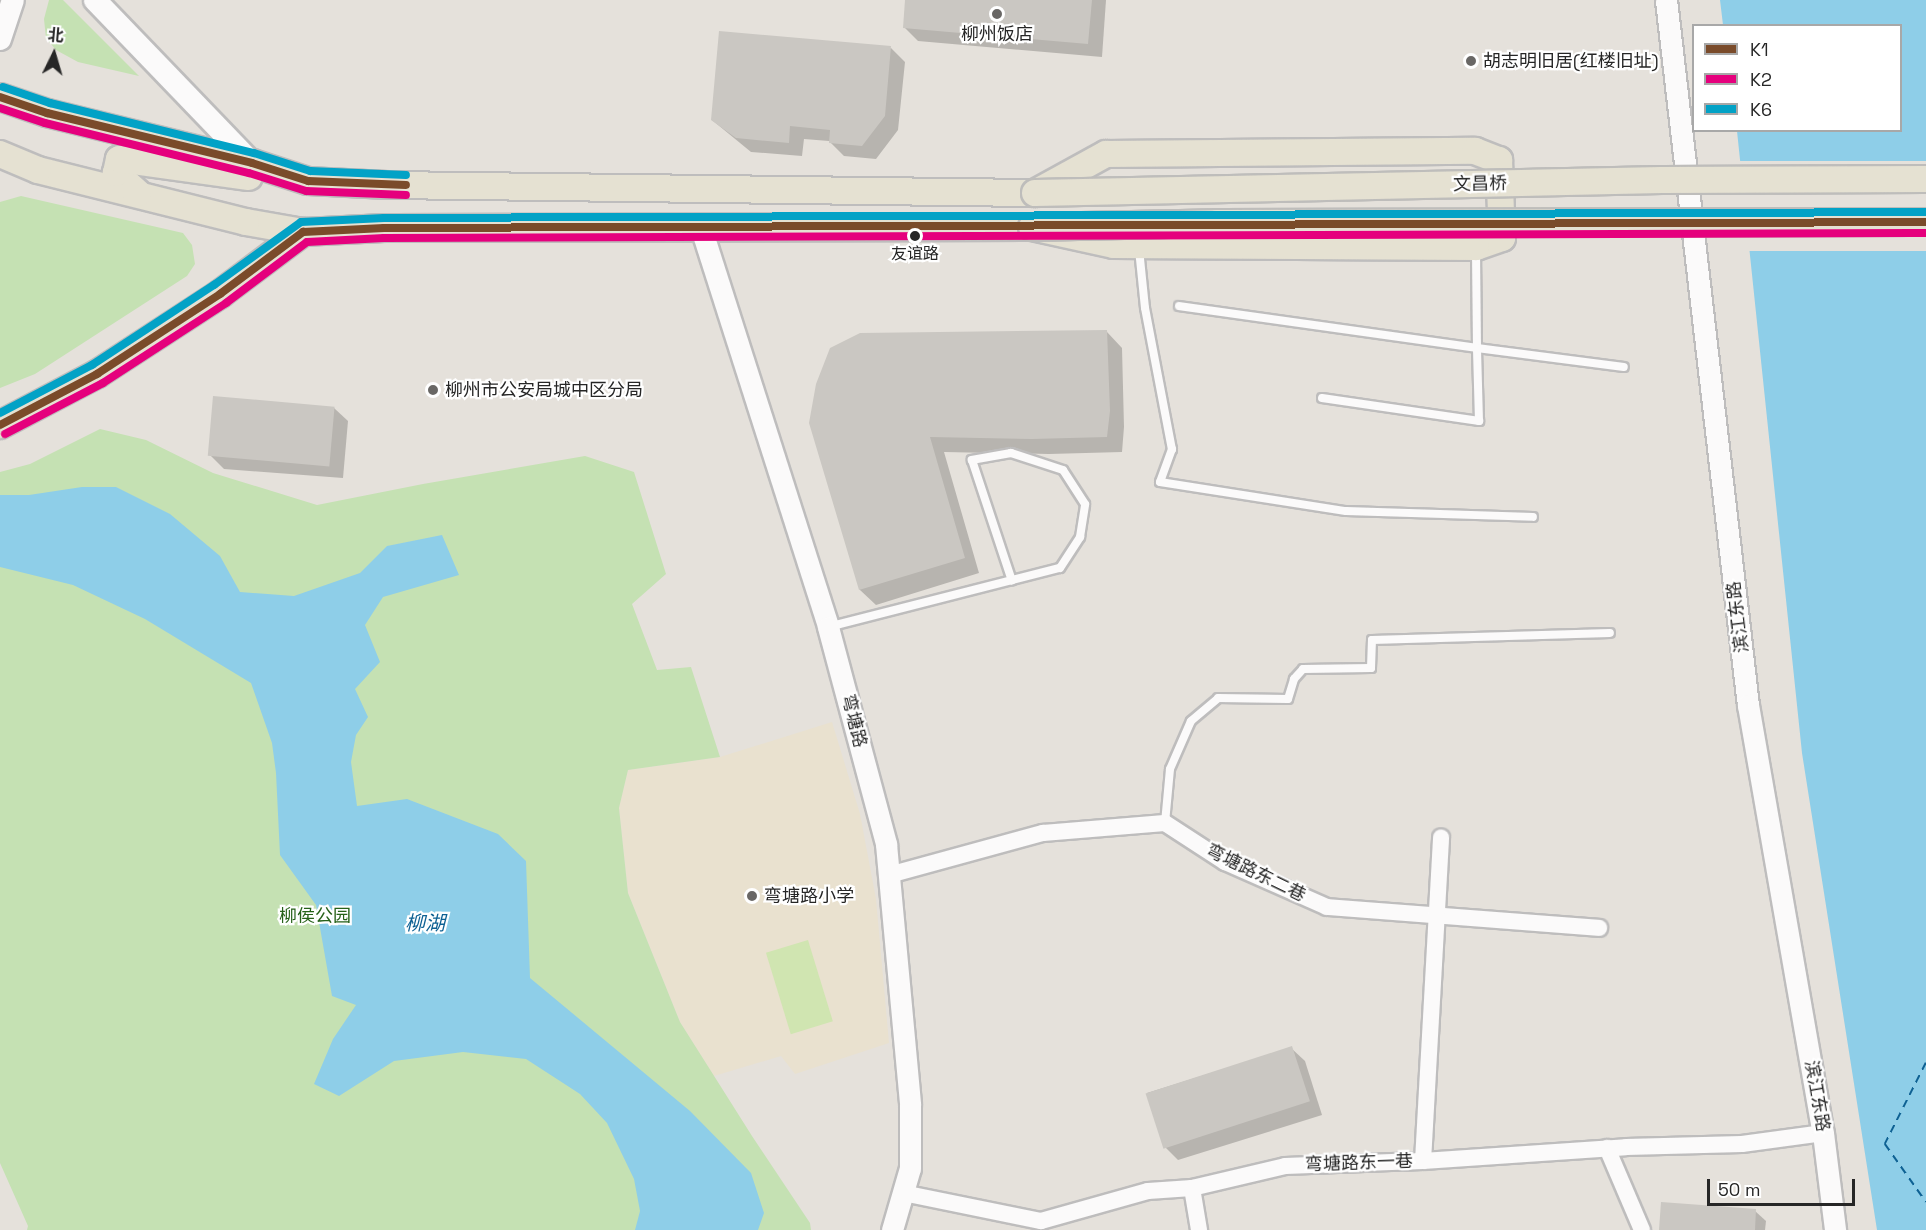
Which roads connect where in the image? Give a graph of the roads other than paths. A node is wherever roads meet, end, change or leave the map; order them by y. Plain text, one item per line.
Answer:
1 (13, 0) edge
2 (95, 0) edge
3 (1666, 0) edge
4 (0, 39) edge
5 (0, 97) edge
6 (0, 154) edge
7 (252, 163) junction
8 (1926, 179) edge
9 (308, 181) junction
10 (138, 193) junction
11 (1035, 193) junction
12 (1926, 222) edge
13 (1032, 227) junction
14 (701, 228) junction
15 (303, 232) junction
16 (1138, 245) junction
17 (1476, 247) junction
18 (1179, 306) dead end
19 (1477, 348) junction
20 (1624, 367) dead end
21 (1322, 398) dead end
22 (0, 424) edge
23 (1533, 517) dead end
24 (1012, 581) junction
25 (828, 627) junction
26 (1610, 633) dead end
27 (1165, 823) junction
28 (1441, 838) dead end
29 (889, 875) junction
30 (1436, 914) junction
31 (1599, 928) dead end
32 (1823, 1133) junction
33 (1607, 1148) junction
34 (1423, 1161) junction
35 (1191, 1188) junction
36 (903, 1193) junction
37 (892, 1230) edge
38 (1199, 1230) edge
39 (1642, 1230) edge
40 (1835, 1230) edge

1 - 4 main road
2 - 7 main road
3 - 32 street, 滨江东路
5 - 7 main road
6 - 10 main road
7 - 9 main road
8 - 11 main road, 文昌桥, bridge
9 - 10 main road
9 - 11 main road, 文昌桥
10 - 15 main road
11 - 17 main road
12 - 13 main road, bridge
13 - 14 main road
13 - 16 main road
14 - 15 main road
14 - 25 street, 弯塘路
15 - 22 main road
16 - 17 main road
16 - 23 lane
17 - 19 lane
18 - 19 lane
19 - 20 lane
19 - 21 lane
24 - 24 lane
24 - 25 lane
25 - 29 street, 弯塘路
26 - 27 lane
27 - 29 street
27 - 30 street, 弯塘路东二巷
28 - 30 street
29 - 36 street, 弯塘路
30 - 31 street, 弯塘路东二巷
30 - 34 street
32 - 33 street, 弯塘路东一巷
32 - 40 street, 滨江东路
33 - 34 street, 弯塘路东一巷
33 - 39 street
34 - 35 street, 弯塘路东一巷
35 - 36 street, 弯塘路东一巷
35 - 38 street
36 - 37 street, 弯塘路

